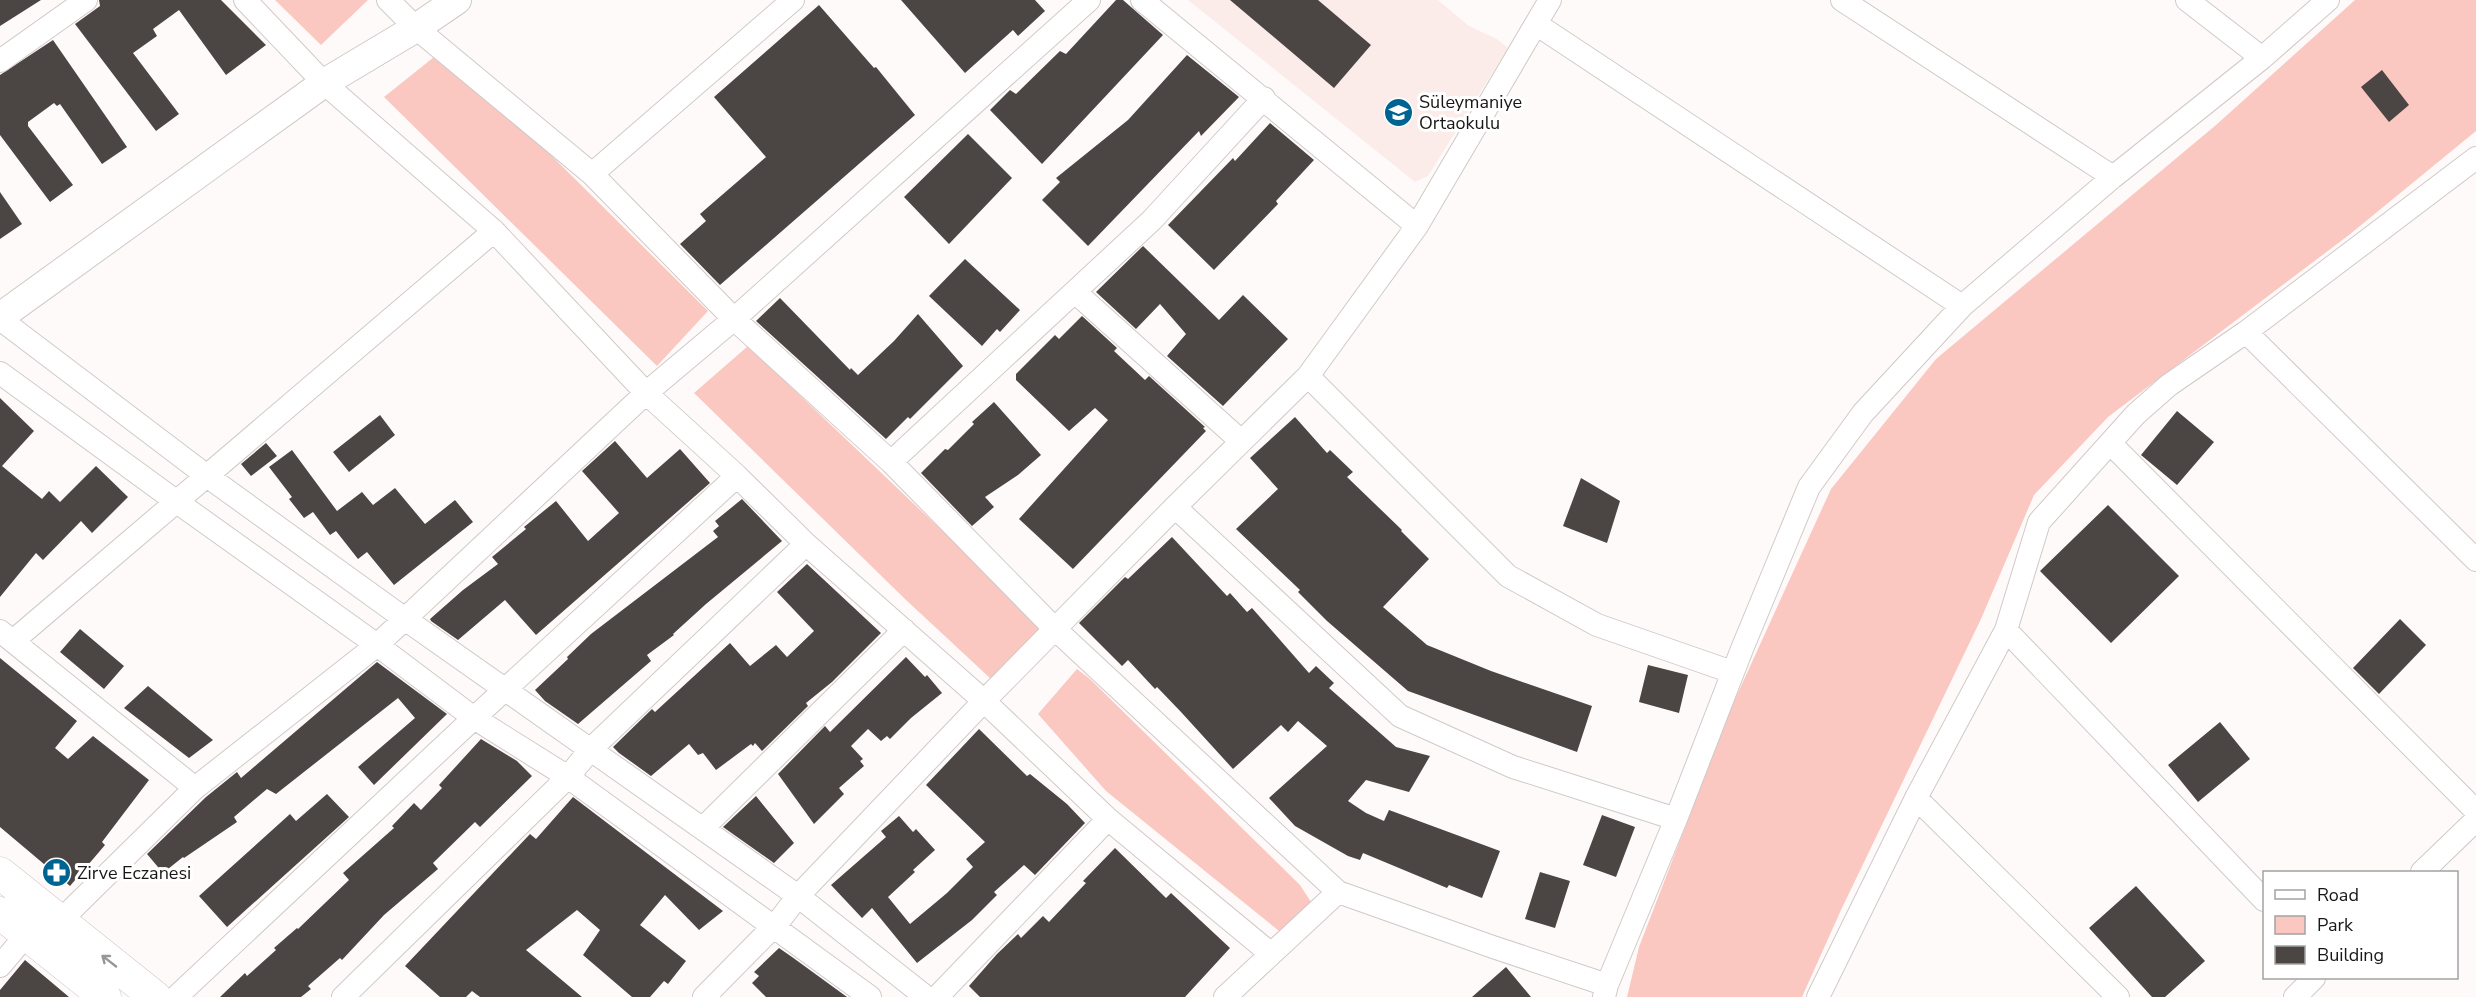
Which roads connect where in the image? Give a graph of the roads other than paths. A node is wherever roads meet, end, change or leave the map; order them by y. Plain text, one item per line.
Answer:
1 (86, 0) edge
2 (245, 0) edge
3 (388, 0) edge
4 (457, 0) edge
5 (793, 0) edge
6 (1089, 0) edge
7 (1142, 0) edge
8 (1551, 0) edge
9 (1842, 0) edge
10 (2187, 0) edge
11 (2328, 0) edge
12 (1536, 24) junction
13 (416, 28) junction
14 (2262, 58) junction
15 (0, 61) edge
16 (324, 83) junction
17 (1264, 98) junction
18 (2476, 158) edge
19 (592, 174) junction
20 (2113, 177) junction
21 (1417, 226) junction
22 (494, 231) junction
23 (1075, 292) junction
24 (1962, 306) junction
25 (0, 318) edge
26 (734, 319) junction
27 (2246, 332) junction
28 (0, 373) edge
29 (1308, 376) junction
30 (646, 393) junction
31 (1240, 441) junction
32 (2110, 443) junction
33 (891, 462) junction
34 (207, 476) junction
35 (737, 476) junction
36 (177, 502) junction
37 (1175, 507) junction
38 (806, 544) junction
39 (2476, 560) edge
40 (405, 619) junction
41 (1055, 629) junction
42 (904, 630) junction
43 (2006, 630) junction
44 (7, 636) edge
45 (377, 645) junction
46 (1732, 672) junction
47 (506, 689) junction
48 (984, 701) junction
49 (474, 718) junction
50 (591, 748) junction
51 (568, 777) junction
52 (195, 789) junction
53 (1916, 798) junction
54 (2476, 811) edge
55 (1108, 819) junction
56 (1676, 819) junction
57 (2476, 820) edge
58 (703, 828) junction
59 (2424, 871) edge
60 (0, 873) edge
61 (1338, 892) junction
62 (798, 896) junction
63 (2263, 898) edge
64 (0, 913) edge
65 (59, 922) junction
66 (772, 928) junction
67 (27, 934) junction
68 (1270, 953) junction
69 (0, 966) edge
70 (2313, 979) edge
71 (1606, 991) edge
72 (105, 997) edge
73 (155, 997) edge
74 (176, 997) edge
75 (343, 997) edge
76 (704, 997) edge
77 (870, 997) edge
78 (926, 997) edge
79 (937, 997) edge
80 (1225, 997) edge
81 (1818, 997) edge
82 (2118, 997) edge
83 (2295, 997) edge

1 - 15 street
2 - 16 street
3 - 13 street
4 - 13 street
5 - 19 street
6 - 26 street
7 - 17 street
8 - 12 street
9 - 20 street
10 - 14 street
11 - 14 street
12 - 21 street
12 - 24 street
13 - 16 street
13 - 19 street
14 - 20 street
16 - 22 street
16 - 25 street
17 - 21 street
17 - 23 street
18 - 27 street
19 - 26 street
20 - 24 street
21 - 29 street
22 - 30 street
22 - 34 street
23 - 31 street
23 - 33 street
24 - 46 street
25 - 34 street
26 - 30 street
26 - 33 street
27 - 32 street
27 - 39 street
28 - 36 street
29 - 31 street
29 - 46 street
30 - 35 street
30 - 40 street
31 - 37 street
32 - 43 street
32 - 54 street
33 - 41 street
34 - 36 street
34 - 40 street
35 - 38 street
35 - 47 street
36 - 44 street
36 - 45 street
37 - 41 street
37 - 56 street
38 - 42 street
38 - 50 street
40 - 45 street
40 - 47 street
41 - 48 street
41 - 61 street
42 - 48 street
42 - 58 street
43 - 53 street
43 - 63 street
44 - 52 street
45 - 49 street
45 - 52 street
46 - 56 street
47 - 49 street
47 - 50 street
48 - 55 street
48 - 62 street
49 - 51 street
49 - 74 street
50 - 51 street
50 - 58 street
51 - 66 street
51 - 75 street
52 - 65 street
53 - 81 street
53 - 82 street
55 - 68 street
55 - 79 street
56 - 71 street
57 - 59 street
58 - 62 street
60 - 65 main road
61 - 68 street
61 - 71 street
62 - 66 street
62 - 78 street
64 - 67 main road
73 -> 65 main road
66 - 76 street
66 - 77 street
67 - 69 street
67 - 72 main road
68 - 80 street
70 - 83 street

